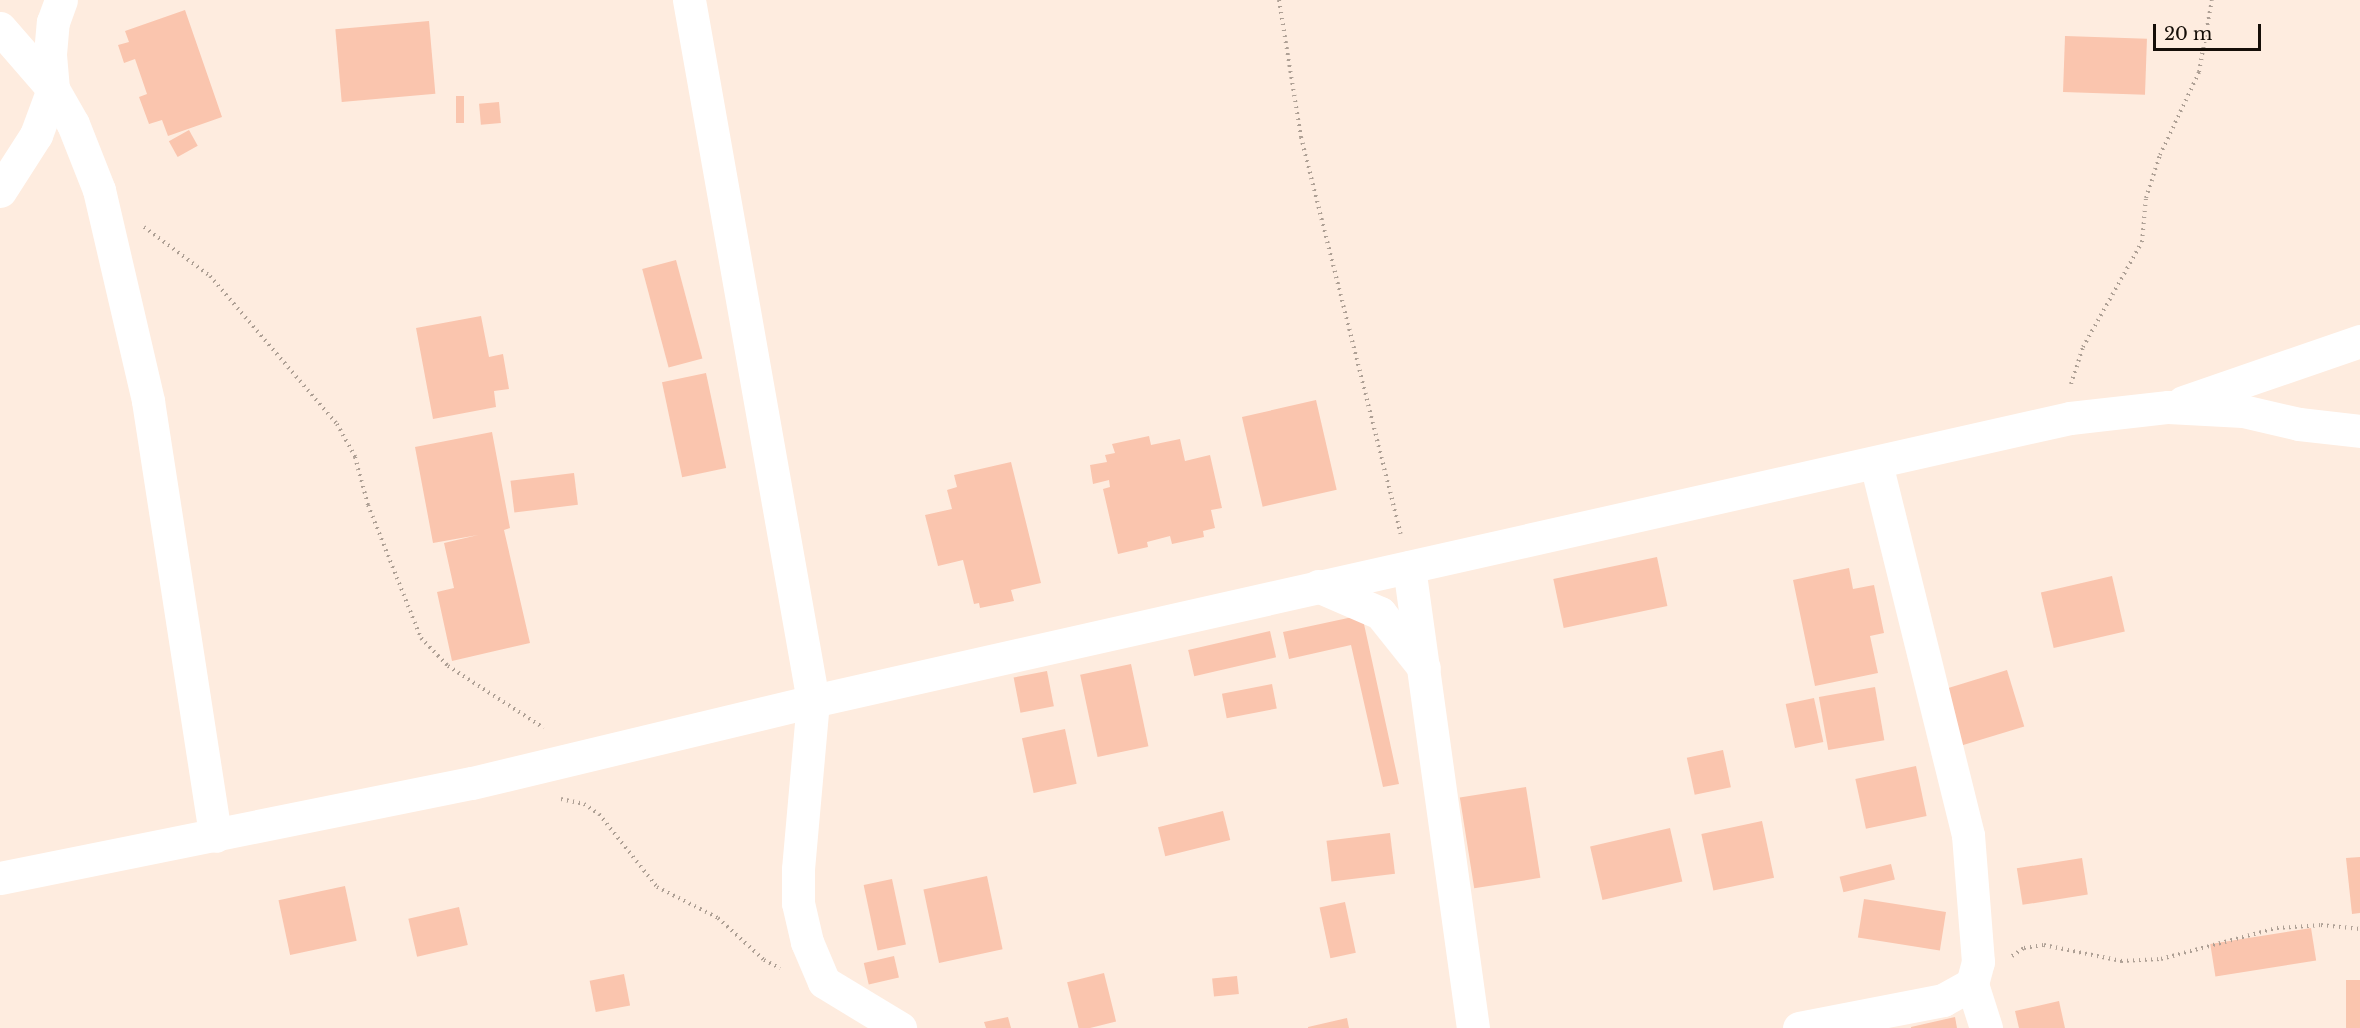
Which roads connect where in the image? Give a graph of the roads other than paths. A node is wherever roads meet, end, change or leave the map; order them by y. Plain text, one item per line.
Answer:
1 (61, 0) edge
2 (689, 0) edge
3 (0, 28) edge
4 (53, 89) junction
5 (0, 191) edge
6 (2360, 340) edge
7 (2168, 407) junction
8 (2360, 431) edge
9 (1876, 463) junction
10 (1409, 567) junction
11 (1317, 586) junction
12 (1424, 668) junction
13 (813, 701) junction
14 (215, 836) junction
15 (0, 878) edge
16 (1979, 1006) edge
17 (900, 1028) edge
18 (1473, 1028) edge
19 (1798, 1028) edge

1 - 4 street
2 - 13 street
3 - 4 street
4 - 5 street
4 - 14 street
6 - 7 street
7 - 8 street
7 - 9 street
9 - 10 street
9 - 16 street
10 - 11 street
10 - 12 street
11 - 12 street
11 - 13 street
12 - 18 street
13 - 14 street
13 - 17 street
14 - 15 street
16 - 19 street

